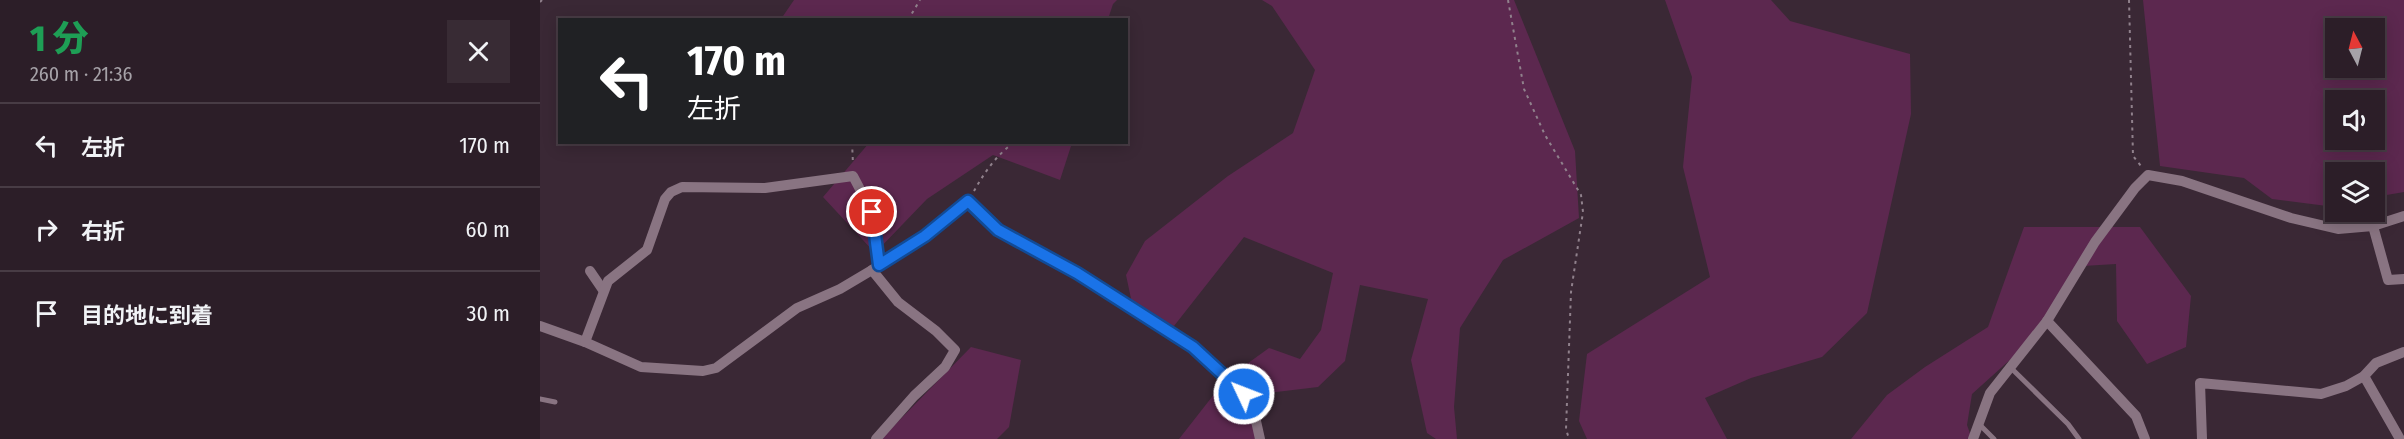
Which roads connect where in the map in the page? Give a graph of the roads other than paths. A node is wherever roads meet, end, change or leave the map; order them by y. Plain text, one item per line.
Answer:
1 (2404, 216) edge
2 (2373, 226) junction
3 (876, 268) junction
4 (590, 271) dead end
5 (2404, 279) edge
6 (603, 290) junction
7 (2047, 321) junction
8 (540, 326) edge
9 (585, 342) junction
10 (2404, 352) edge
11 (2010, 367) junction
12 (2364, 376) junction
13 (540, 399) edge
14 (555, 402) dead end
15 (1978, 424) junction
16 (876, 439) edge
17 (1260, 439) edge
18 (1973, 439) edge
19 (1994, 439) edge
20 (2079, 439) edge
21 (2145, 439) edge
22 (2202, 439) edge
23 (2400, 439) edge

1 - 2 street
2 - 5 street
2 - 7 street
3 - 6 street
3 - 9 street
3 - 16 street
3 - 17 street
4 - 6 street
6 - 9 street
7 - 11 street
7 - 21 street
8 - 9 street
10 - 12 street
11 - 15 street
11 - 20 lane
12 - 22 street
12 - 23 street
13 - 14 lane
15 - 18 street
15 - 19 lane

